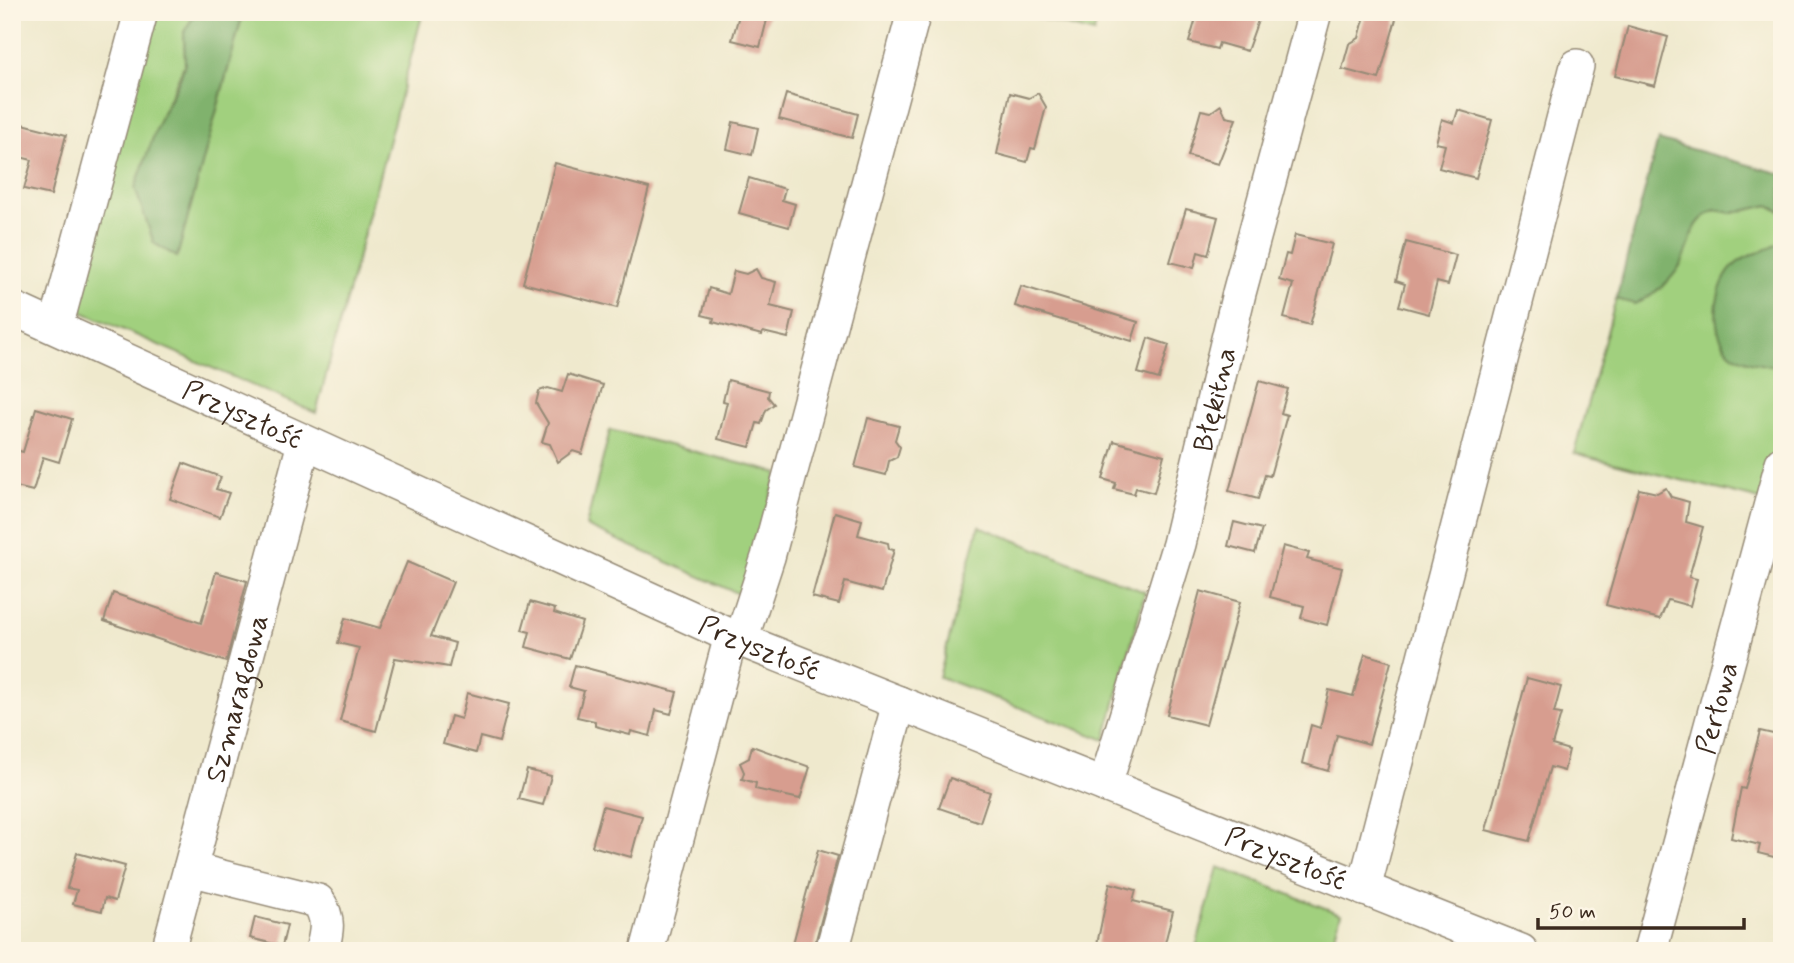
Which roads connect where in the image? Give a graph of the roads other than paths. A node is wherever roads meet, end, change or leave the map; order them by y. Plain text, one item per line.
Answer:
1 (141, 12) edge
2 (914, 12) edge
3 (1315, 12) edge
4 (1577, 66) dead end
5 (12, 308) edge
6 (56, 327) junction
7 (304, 443) junction
8 (1782, 463) edge
9 (736, 638) junction
10 (899, 703) junction
11 (1105, 785) junction
12 (190, 869) junction
13 (1364, 888) junction
14 (168, 951) edge
15 (322, 951) edge
16 (648, 951) edge
17 (832, 951) edge
18 (1521, 951) edge
19 (1650, 951) edge

1 - 6 street
2 - 9 street
3 - 11 street, Błękitna
4 - 13 street
5 - 6 street, Przyszłość
6 - 7 street, Przyszłość
7 - 9 street, Przyszłość
7 - 12 street, Szmaragdowa
8 - 19 street, Perłowa
9 - 10 street, Przyszłość
9 - 16 street
10 - 11 street, Przyszłość
10 - 17 street
11 - 13 street, Przyszłość
12 - 14 street, Szmaragdowa
12 - 15 street
13 - 18 street, Przyszłość

